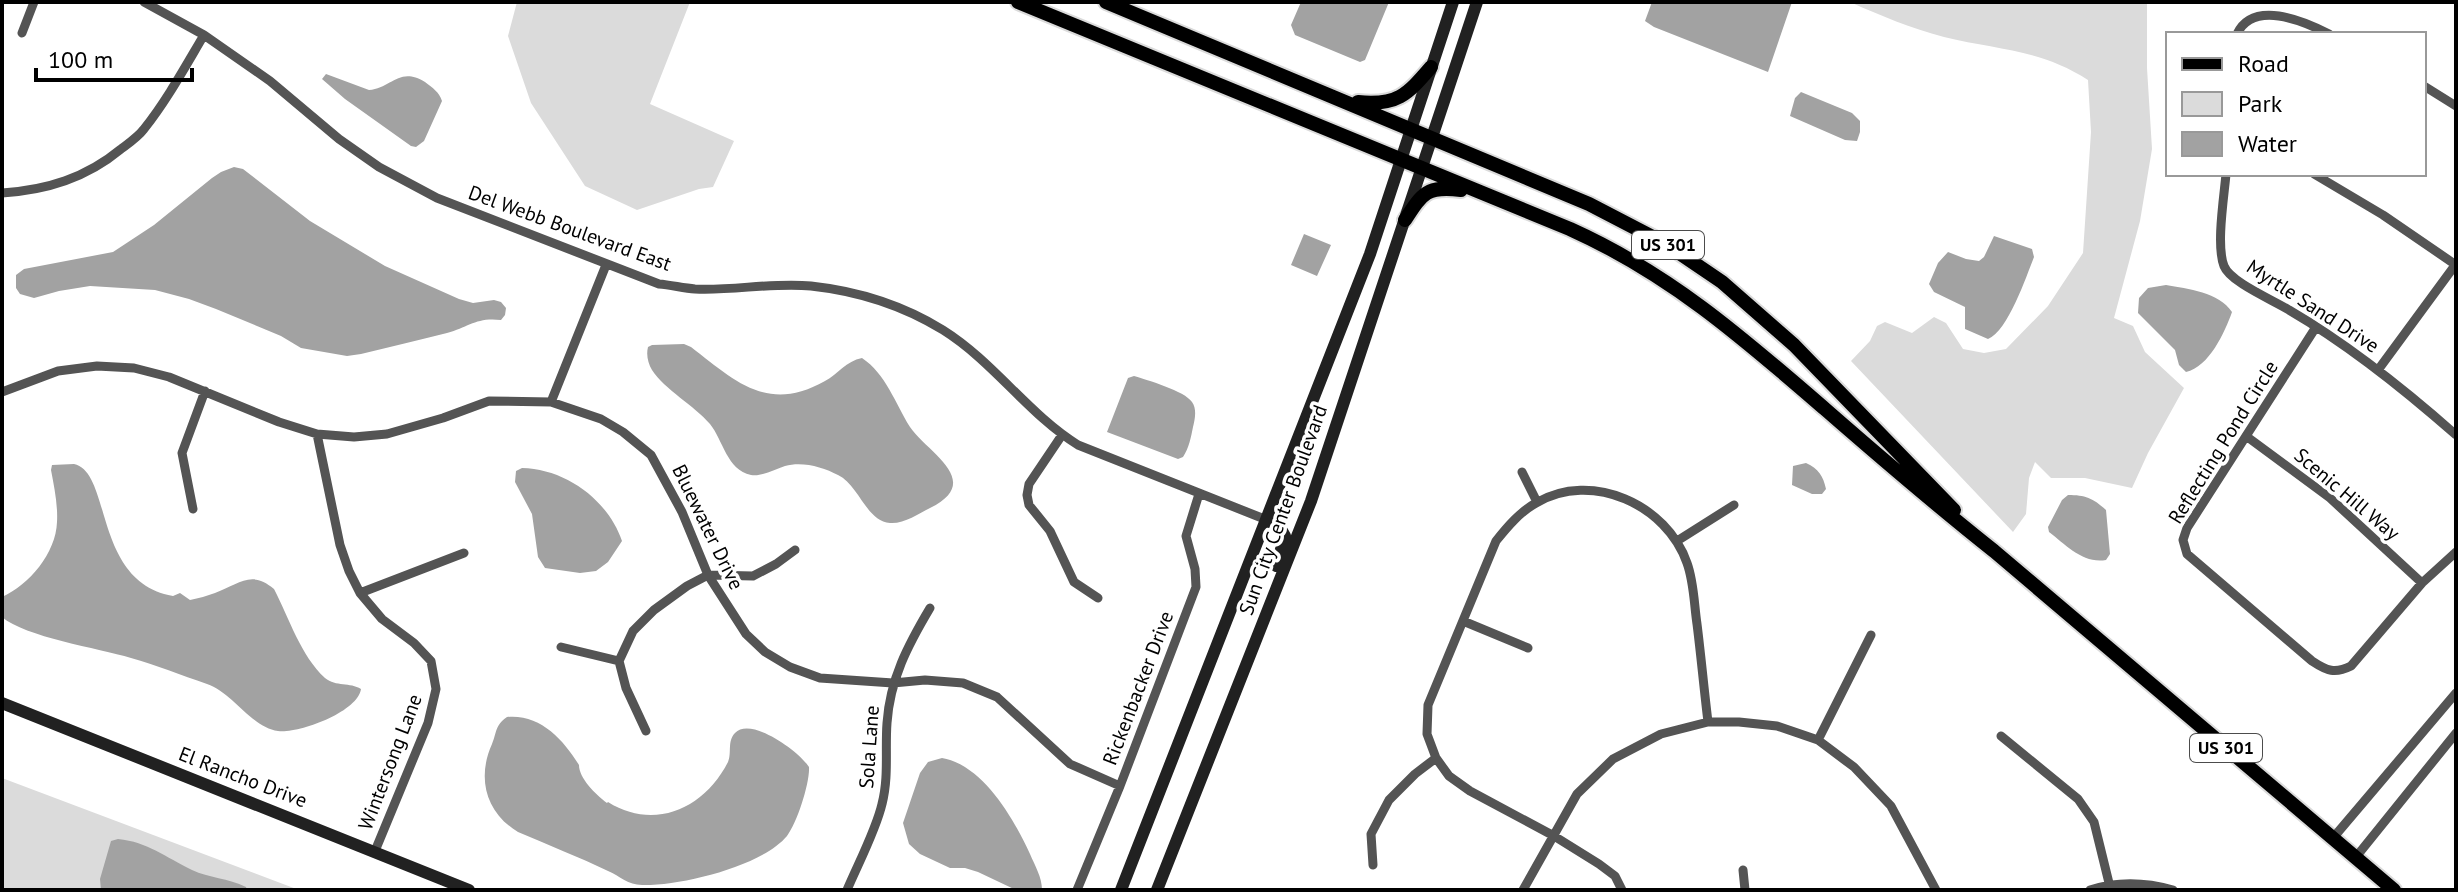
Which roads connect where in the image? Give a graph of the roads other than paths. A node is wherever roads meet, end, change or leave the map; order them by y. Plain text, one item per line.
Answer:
1 (34, 2) edge
2 (144, 2) edge
3 (1018, 2) edge
4 (1106, 2) edge
5 (1453, 2) edge
6 (1477, 2) edge
7 (2238, 32) edge
8 (2325, 32) edge
9 (22, 33) dead end
10 (204, 35) junction
11 (1431, 67) junction
12 (2426, 87) edge
13 (1347, 101) junction
14 (2456, 106) edge
15 (1410, 130) junction
16 (1431, 139) junction
17 (1401, 160) junction
18 (1422, 168) junction
19 (2226, 176) edge
20 (2317, 176) edge
21 (1478, 191) junction
22 (2, 193) edge
23 (1405, 220) junction
24 (2456, 264) edge
25 (606, 265) junction
26 (2316, 327) junction
27 (2378, 370) junction
28 (205, 391) junction
29 (2, 392) edge
30 (551, 402) junction
31 (317, 434) junction
32 (1062, 435) junction
33 (2456, 435) edge
34 (2246, 436) junction
35 (1522, 472) dead end
36 (1199, 494) junction
37 (1537, 502) junction
38 (1734, 505) dead end
39 (193, 509) dead end
40 (1267, 520) junction
41 (1677, 541) junction
42 (795, 550) dead end
43 (1994, 551) junction
44 (2456, 552) edge
45 (464, 553) dead end
46 (708, 575) junction
47 (2422, 583) junction
48 (360, 593) junction
49 (1098, 598) dead end
50 (930, 608) dead end
51 (1463, 621) junction
52 (1871, 635) dead end
53 (561, 647) dead end
54 (1528, 648) dead end
55 (619, 661) junction
56 (893, 683) junction
57 (2456, 693) edge
58 (1232, 701) junction
59 (2, 703) edge
60 (1708, 722) junction
61 (646, 731) dead end
62 (2456, 733) edge
63 (2001, 736) dead end
64 (1818, 740) junction
65 (1436, 758) junction
66 (1120, 786) junction
67 (1554, 836) junction
68 (2333, 838) junction
69 (375, 851) junction
70 (2356, 857) junction
71 (1373, 865) dead end
72 (1743, 870) dead end
73 (2109, 883) junction
74 (469, 890) edge
75 (847, 890) edge
76 (1077, 890) edge
77 (1121, 890) edge
78 (1157, 890) edge
79 (1523, 890) edge
80 (1622, 890) edge
81 (1745, 890) edge
82 (1936, 890) edge
83 (2090, 890) edge
84 (2173, 890) edge
85 (2394, 890) edge

1 - 9 street
2 - 10 street, Del Webb Boulevard East
3 - 17 main road, US 301
4 - 13 main road, US 301
5 - 11 main road, Sun City Center Boulevard
6 - 16 main road, Sun City Center Boulevard
7 - 8 street
10 - 22 street
10 - 25 street, Del Webb Boulevard East
11 - 13 main road
11 - 15 main road, Sun City Center Boulevard
12 - 14 street
13 - 15 main road, US 301
15 - 16 main road, US 301
15 - 17 main road, Sun City Center Boulevard
16 - 18 main road, Sun City Center Boulevard
16 - 43 main road, US 301
17 - 18 main road, US 301
17 - 40 main road, Sun City Center Boulevard
18 - 21 main road, US 301
18 - 23 main road, Sun City Center Boulevard
19 - 26 street, Myrtle Sand Drive
20 - 24 street
21 - 23 main road
21 - 43 main road, US 301
23 - 58 main road, Sun City Center Boulevard
24 - 27 street
25 - 30 street
25 - 32 street, Del Webb Boulevard East
26 - 27 street, Myrtle Sand Drive
26 - 34 street, Reflecting Pond Circle
27 - 33 street, Myrtle Sand Drive
28 - 29 street, Bluewater Drive
28 - 31 street, Bluewater Drive
28 - 39 street
30 - 31 street, Bluewater Drive
30 - 46 street, Bluewater Drive
31 - 48 street, Wintersong Lane
32 - 36 street, Del Webb Boulevard East
32 - 49 street
34 - 47 street, Scenic Hill Way
34 - 47 street, Reflecting Pond Circle
35 - 37 street
36 - 40 street, Del Webb Boulevard East
36 - 66 street, Rickenbacker Drive
37 - 41 street
37 - 51 street
38 - 41 street
40 - 58 main road
40 - 77 main road, Sun City Center Boulevard
41 - 60 street
42 - 46 street
43 - 68 main road, US 301
44 - 47 street, Reflecting Pond Circle
45 - 48 street
46 - 55 street
46 - 56 street, Bluewater Drive
48 - 69 street, Wintersong Lane
50 - 56 street, Sola Lane
51 - 54 street
51 - 65 street
52 - 64 street
53 - 55 street
55 - 61 street
56 - 66 street, Bluewater Drive
56 - 75 street, Sola Lane
57 - 68 street
58 - 78 main road, Sun City Center Boulevard
59 - 69 main road, El Rancho Drive
60 - 64 street
60 - 67 street
62 - 70 street
63 - 73 street
64 - 82 street
65 - 67 street
65 - 71 street
66 - 76 street, Rickenbacker Drive
67 - 79 street
67 - 80 street
68 - 70 main road, US 301
69 - 74 main road, El Rancho Drive
70 - 85 main road, US 301
72 - 81 street
73 - 83 street
73 - 84 street

